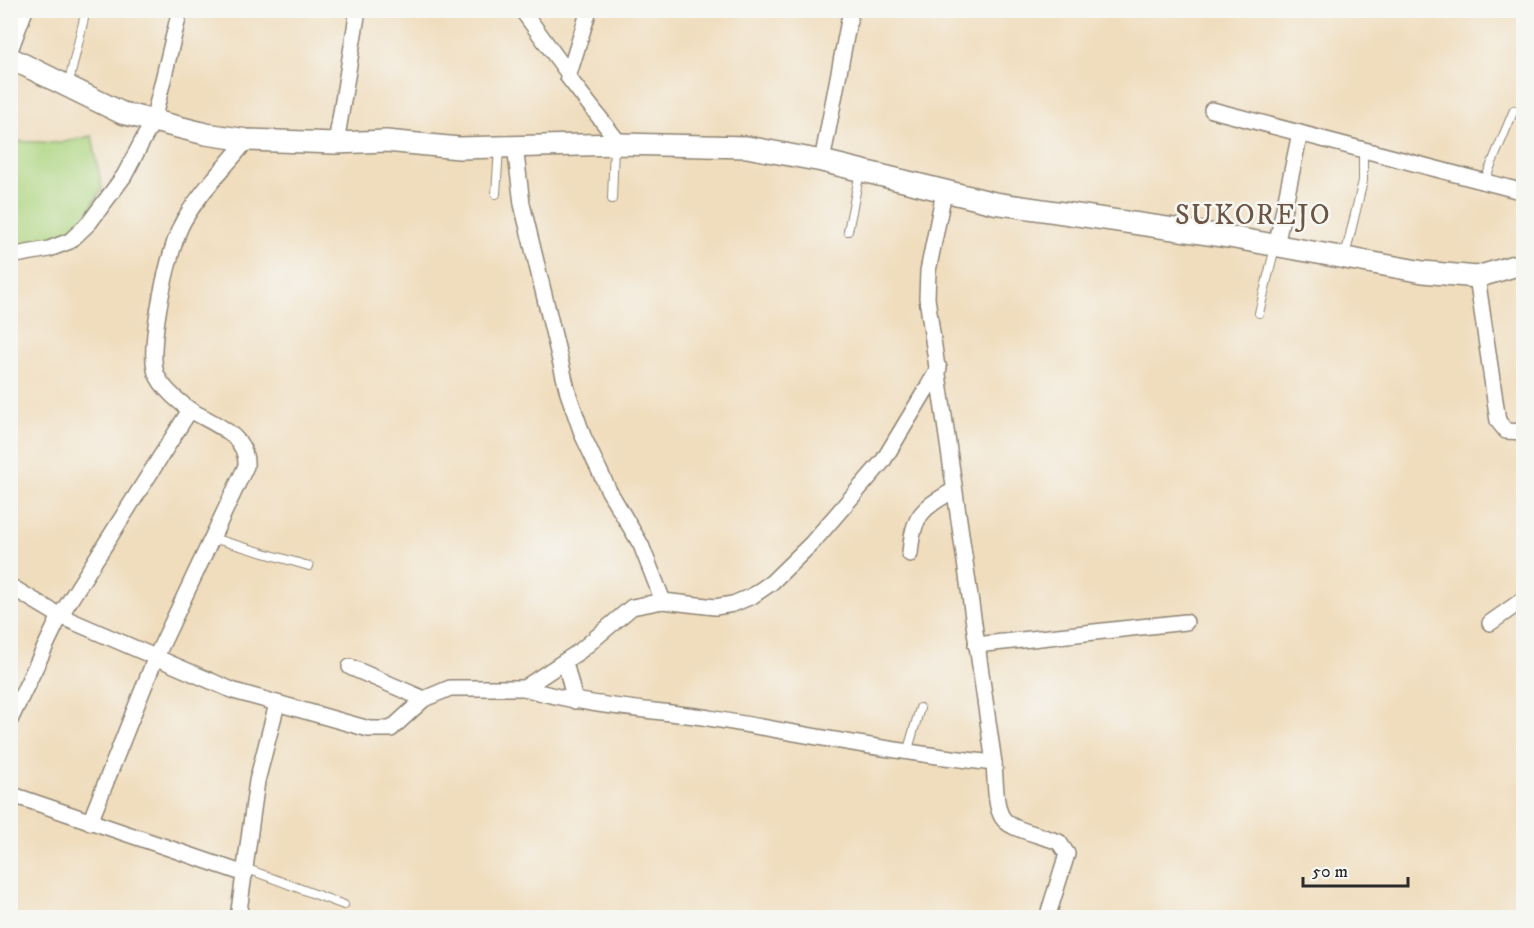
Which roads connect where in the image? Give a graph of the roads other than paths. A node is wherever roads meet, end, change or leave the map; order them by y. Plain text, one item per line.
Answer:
1 (25, 10) edge
2 (86, 10) edge
3 (180, 10) edge
4 (358, 10) edge
5 (522, 10) edge
6 (589, 10) edge
7 (851, 10) edge
8 (10, 50) edge
9 (10, 58) edge
10 (568, 73) junction
11 (68, 87) junction
12 (1212, 110) dead end
13 (1514, 110) dead end
14 (153, 121) junction
15 (1300, 132) junction
16 (247, 140) junction
17 (336, 143) junction
18 (617, 144) junction
19 (507, 146) junction
20 (1363, 149) junction
21 (822, 161) junction
22 (861, 170) junction
23 (1484, 182) junction
24 (944, 192) junction
25 (1524, 192) edge
26 (496, 195) dead end
27 (612, 199) dead end
28 (848, 231) dead end
29 (1276, 246) junction
30 (10, 256) edge
31 (1345, 258) junction
32 (1524, 263) edge
33 (1477, 277) junction
34 (1259, 313) dead end
35 (939, 368) junction
36 (190, 410) junction
37 (1524, 432) edge
38 (954, 490) junction
39 (212, 538) junction
40 (910, 554) dead end
41 (309, 566) dead end
42 (10, 586) edge
43 (1524, 599) edge
44 (663, 601) junction
45 (60, 616) junction
46 (1186, 622) dead end
47 (1490, 623) dead end
48 (976, 645) junction
49 (155, 659) junction
50 (565, 662) junction
51 (350, 667) dead end
52 (524, 688) junction
53 (424, 699) junction
54 (575, 701) junction
55 (276, 704) junction
56 (920, 708) dead end
57 (10, 720) edge
58 (908, 753) junction
59 (994, 763) junction
60 (10, 794) edge
61 (90, 822) junction
62 (245, 871) junction
63 (344, 905) dead end
64 (238, 918) edge
65 (1047, 918) edge

1 - 8 street
2 - 11 lane
3 - 14 street
4 - 17 street
5 - 10 street
6 - 10 street
7 - 21 street
9 - 11 street
10 - 18 street
11 - 14 street
12 - 15 street
13 - 23 lane
14 - 16 street
14 - 30 street
15 - 20 street
15 - 29 street
16 - 17 street
16 - 36 street
17 - 19 street
18 - 19 street
18 - 21 street
18 - 27 lane
19 - 26 lane
19 - 44 street
20 - 23 street
20 - 31 lane
21 - 22 street
22 - 24 street
22 - 28 lane
23 - 25 street
24 - 29 street
24 - 35 street
29 - 31 street
29 - 34 lane
31 - 33 street
32 - 33 street
33 - 37 street
35 - 38 street
35 - 44 street
36 - 39 street
36 - 45 street
38 - 40 street
38 - 48 street
39 - 41 lane
39 - 49 street
42 - 45 street
43 - 47 street
44 - 50 street
45 - 49 street
45 - 57 street
46 - 48 street
48 - 59 street
49 - 55 street
49 - 61 street
50 - 52 street
50 - 54 street
51 - 53 street
52 - 53 street
52 - 54 street
53 - 55 street
54 - 58 street
55 - 62 street
56 - 58 lane
58 - 59 street
59 - 65 street
60 - 61 street
61 - 62 street
62 - 63 lane
62 - 64 street

